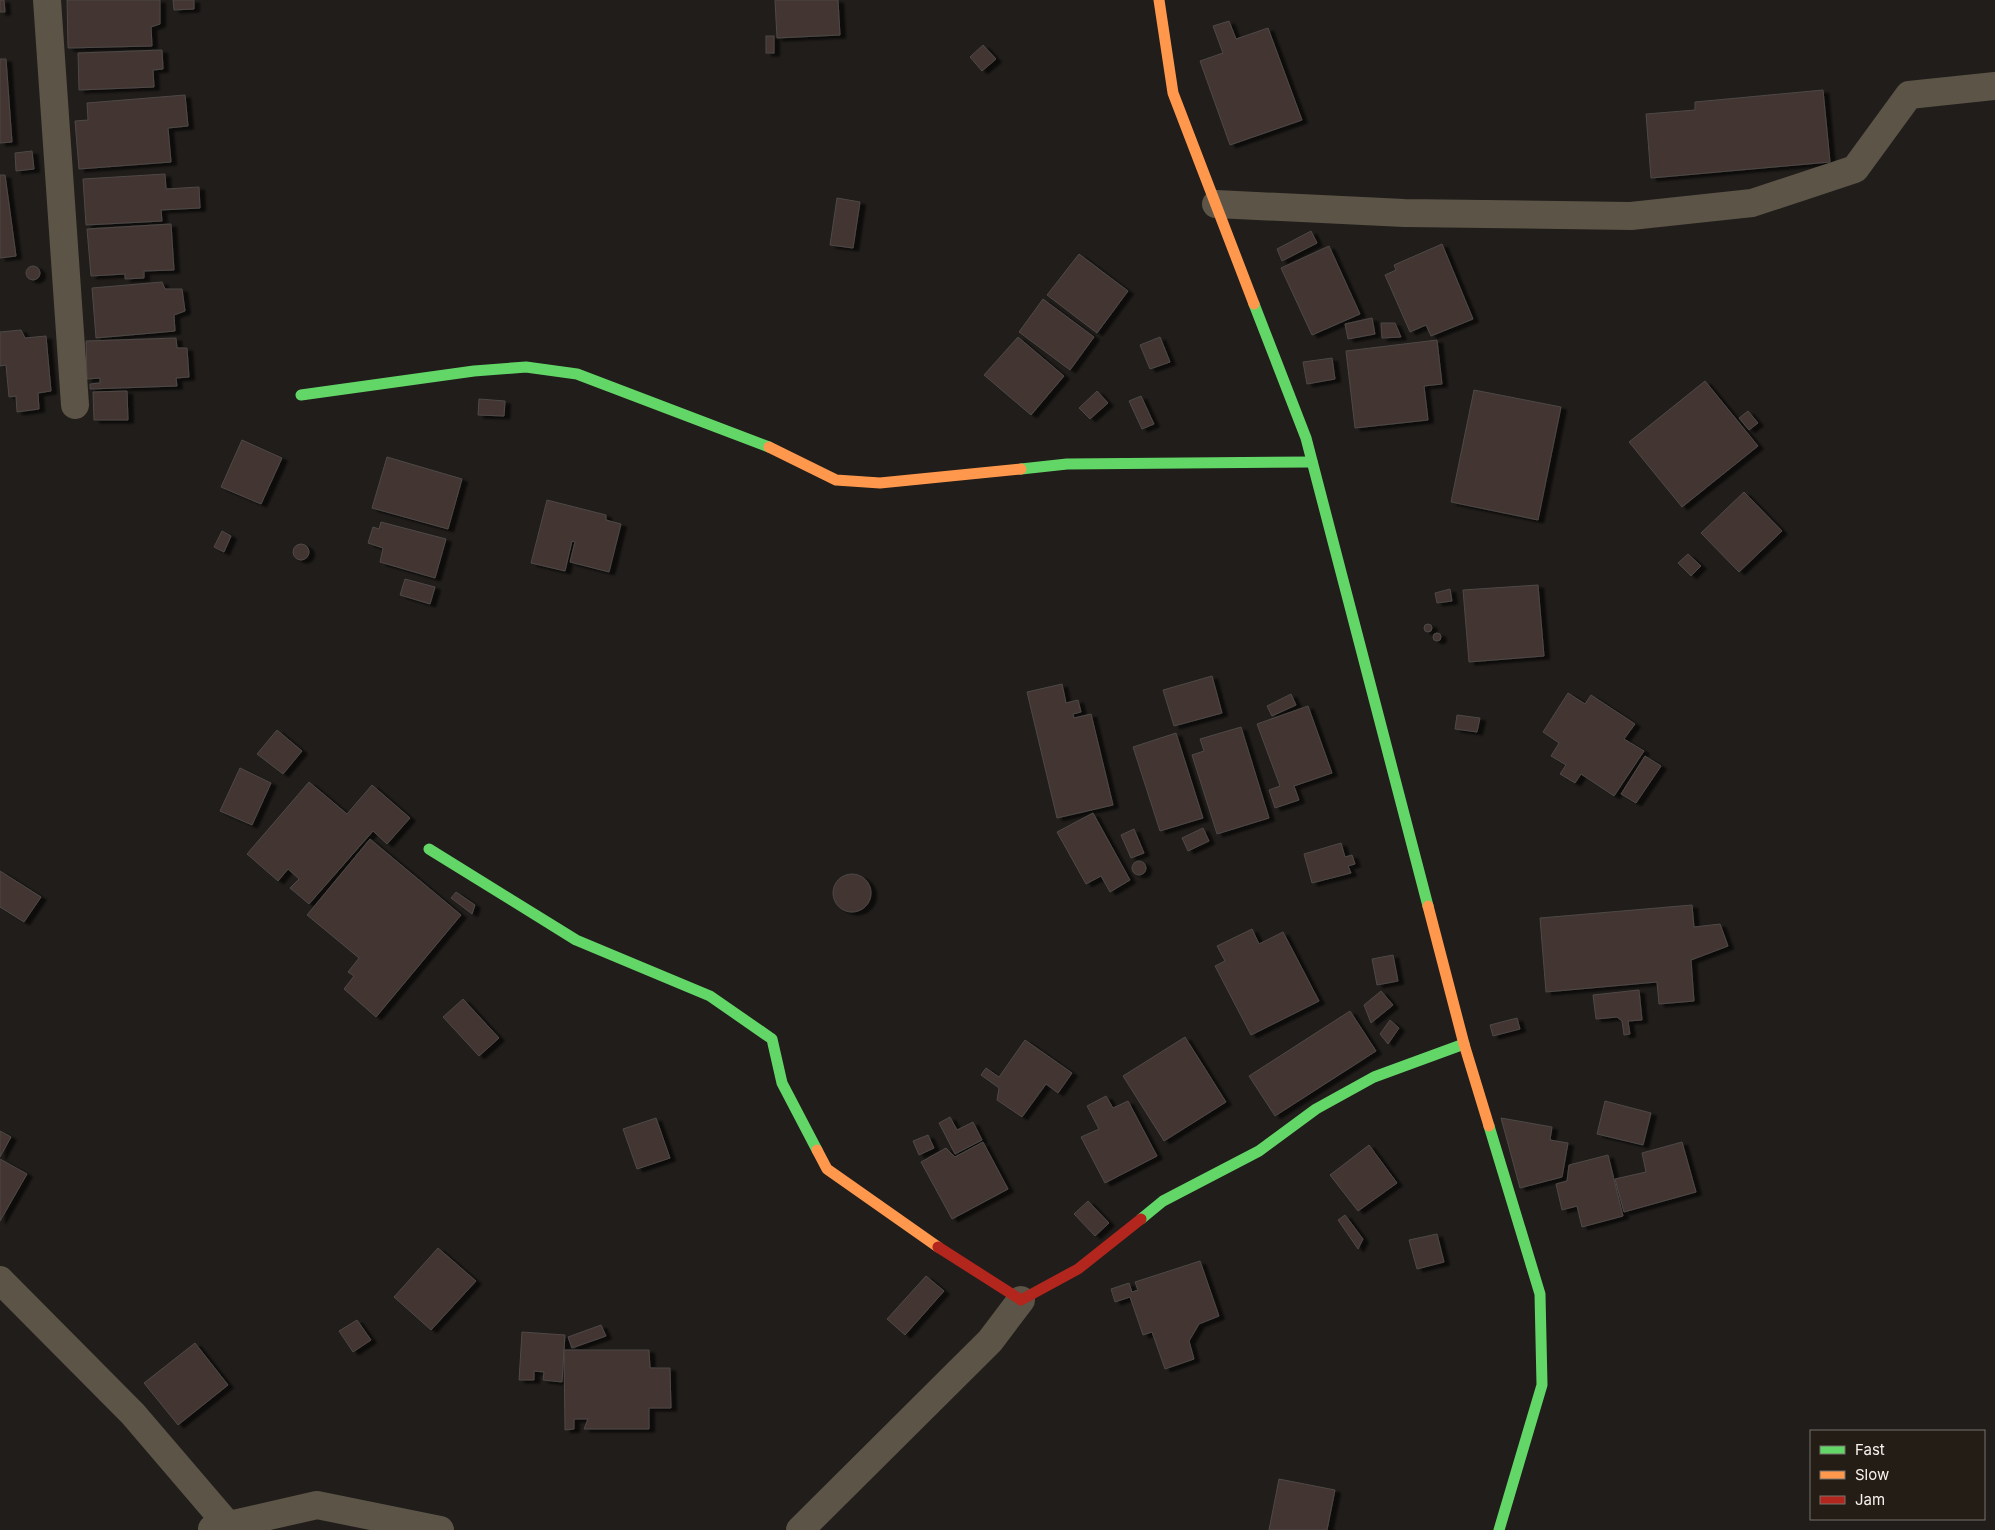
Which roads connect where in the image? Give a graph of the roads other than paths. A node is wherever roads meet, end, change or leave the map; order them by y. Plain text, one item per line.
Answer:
1 (47, 0) edge
2 (1159, 0) edge
3 (1995, 86) edge
4 (1216, 204) junction
5 (301, 395) dead end
6 (75, 405) dead end
7 (1312, 462) junction
8 (429, 849) dead end
9 (1464, 1044) junction
10 (0, 1280) edge
11 (1021, 1300) junction
12 (218, 1528) edge
13 (440, 1530) edge
14 (800, 1530) edge
15 (1499, 1530) edge

1 - 6 street
2 - 4 street
3 - 4 street
4 - 7 street
5 - 7 street
7 - 9 street
8 - 11 street
9 - 11 street
9 - 15 street
10 - 12 street
11 - 14 street
12 - 13 street

